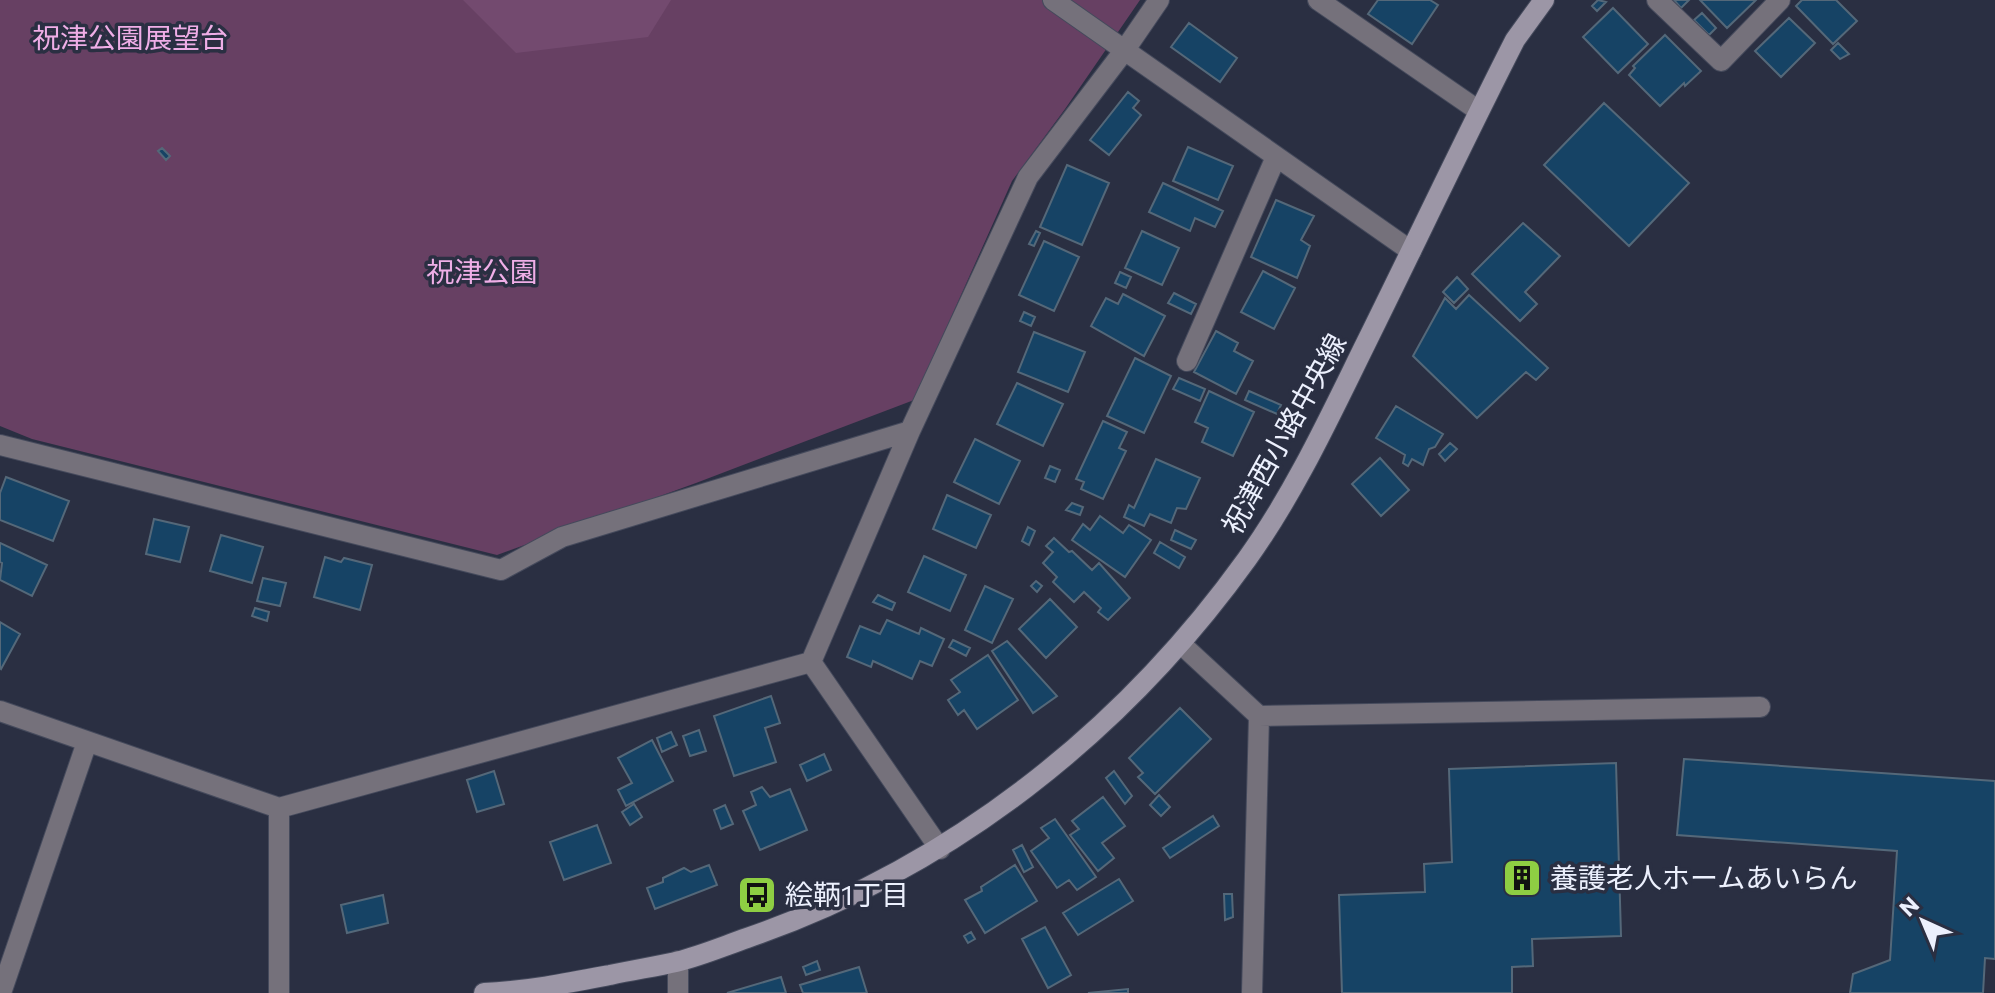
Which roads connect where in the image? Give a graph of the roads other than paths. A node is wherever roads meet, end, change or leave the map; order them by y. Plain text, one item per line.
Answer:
1 (1053, 0) edge
2 (1159, 0) edge
3 (1318, 0) edge
4 (1544, 0) edge
5 (1657, 0) edge
6 (1780, 0) edge
7 (1124, 51) junction
8 (1479, 111) junction
9 (1276, 157) junction
10 (1411, 251) junction
11 (1187, 361) dead end
12 (910, 431) junction
13 (0, 445) edge
14 (1181, 644) junction
15 (811, 662) junction
16 (1760, 707) dead end
17 (0, 711) edge
18 (1259, 716) junction
19 (87, 742) junction
20 (279, 808) junction
21 (940, 849) junction
22 (678, 961) junction
23 (4, 970) edge
24 (1, 993) edge
25 (279, 993) edge
26 (484, 993) edge
27 (678, 993) edge
28 (1252, 993) edge

1 - 7 street
2 - 7 street
3 - 8 street
4 - 8 main road, 祝津西小路中央線
5 - 6 street
7 - 9 street
7 - 12 street
8 - 10 main road, 祝津西小路中央線
9 - 10 street
9 - 11 street
10 - 14 main road, 祝津西小路中央線
12 - 13 street
12 - 15 street
14 - 18 street
14 - 21 main road, 祝津西小路中央線
15 - 20 street
15 - 21 street
16 - 18 street
17 - 19 street
18 - 28 street
19 - 20 street
19 - 23 street
20 - 25 street
21 - 22 main road, 祝津西小路中央線
22 - 26 main road, 祝津西小路中央線
22 - 27 street
23 - 24 street

